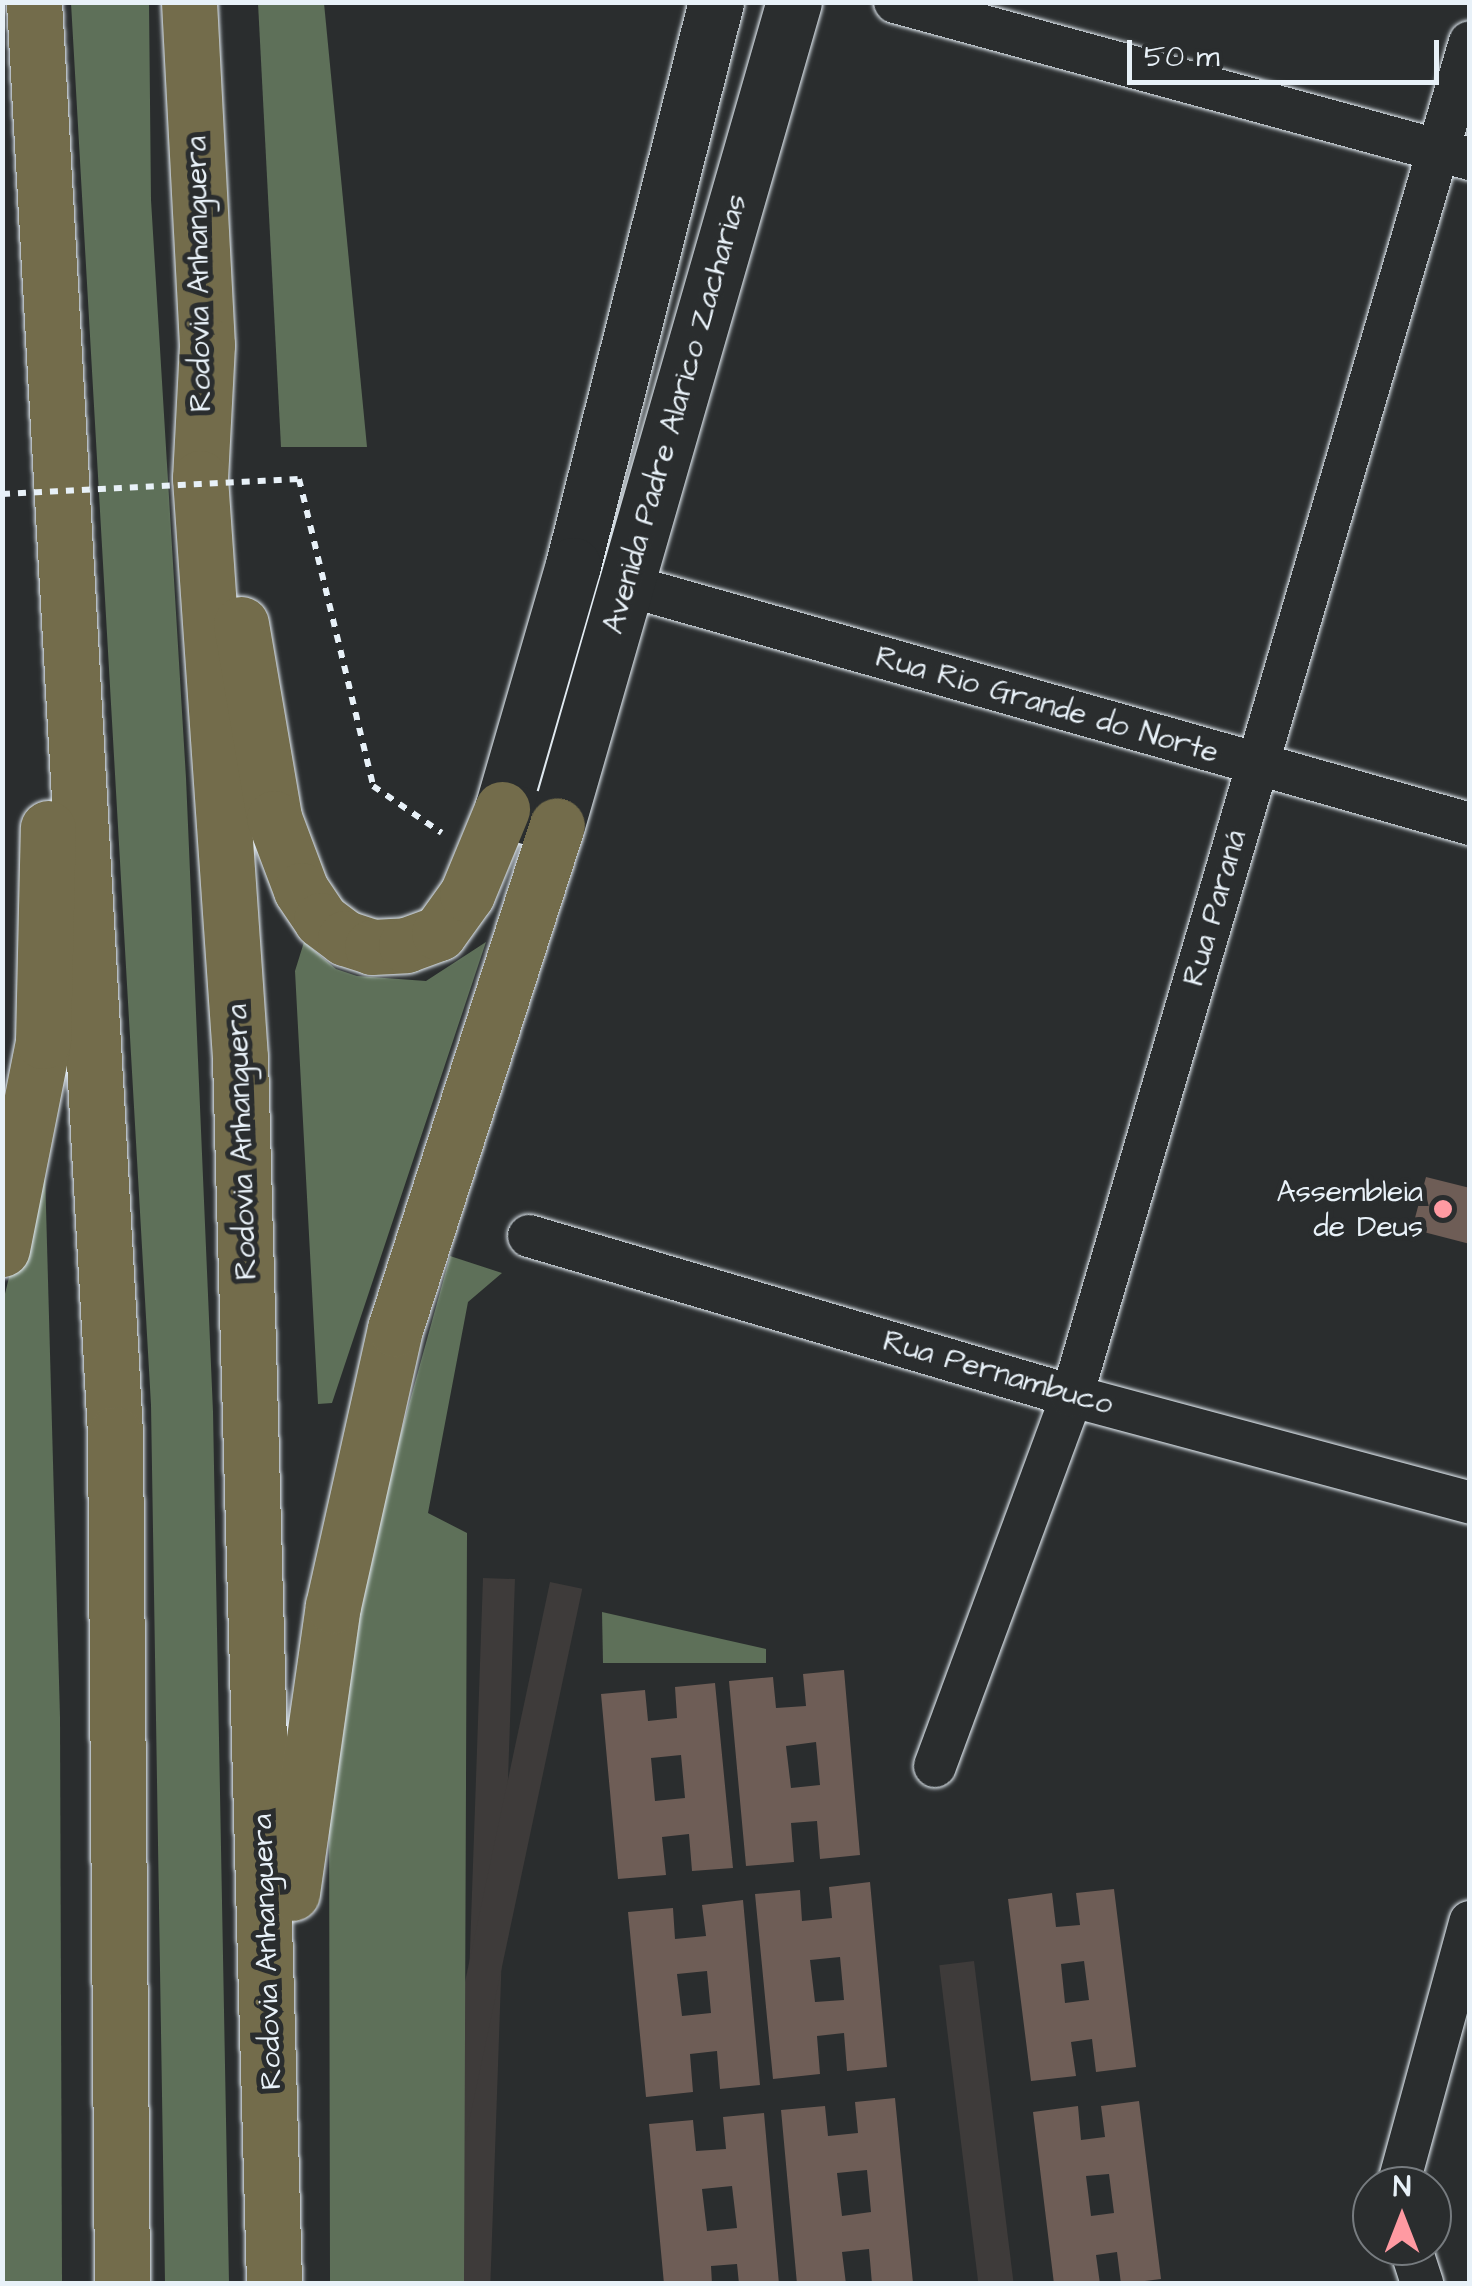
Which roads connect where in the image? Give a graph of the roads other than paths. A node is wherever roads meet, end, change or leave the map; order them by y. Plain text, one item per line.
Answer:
1 (34, 2) edge
2 (189, 2) edge
3 (716, 2) edge
4 (794, 2) edge
5 (895, 2) edge
6 (1470, 42) edge
7 (1453, 154) edge
8 (207, 345) junction
9 (59, 470) junction
10 (573, 566) junction
11 (626, 585) junction
12 (1258, 765) junction
13 (502, 809) junction
14 (1470, 824) edge
15 (557, 825) junction
16 (529, 1236) dead end
17 (2, 1249) edge
18 (1072, 1396) junction
19 (1470, 1503) edge
20 (935, 1766) dead end
21 (1470, 1922) edge
22 (270, 2040) junction
23 (1403, 2166) edge
24 (276, 2266) edge
25 (121, 2272) edge

1 - 9 highway
2 - 8 highway, Rodovia Anhanguera
3 - 10 street, Avenida Padre Alarico Zacharias
4 - 11 street, Avenida Padre Alarico Zacharias
5 - 7 street
6 - 7 street, Rua Paraná
7 - 12 street, Rua Paraná
8 - 13 highway
8 - 22 highway, Rodovia Anhanguera
9 - 17 highway
9 - 25 highway
10 - 11 street
10 - 13 street, Avenida Padre Alarico Zacharias
11 - 12 street, Rua Rio Grande do Norte
11 - 15 street, Avenida Padre Alarico Zacharias
12 - 14 street, Rua Rio Grande do Norte
12 - 18 street, Rua Paraná
13 - 15 street
15 - 22 highway
16 - 18 street, Rua Pernambuco
18 - 19 street, Rua Pernambuco
18 - 20 street, Rua Paraná
21 - 23 street
22 - 24 highway, Rodovia Anhanguera

